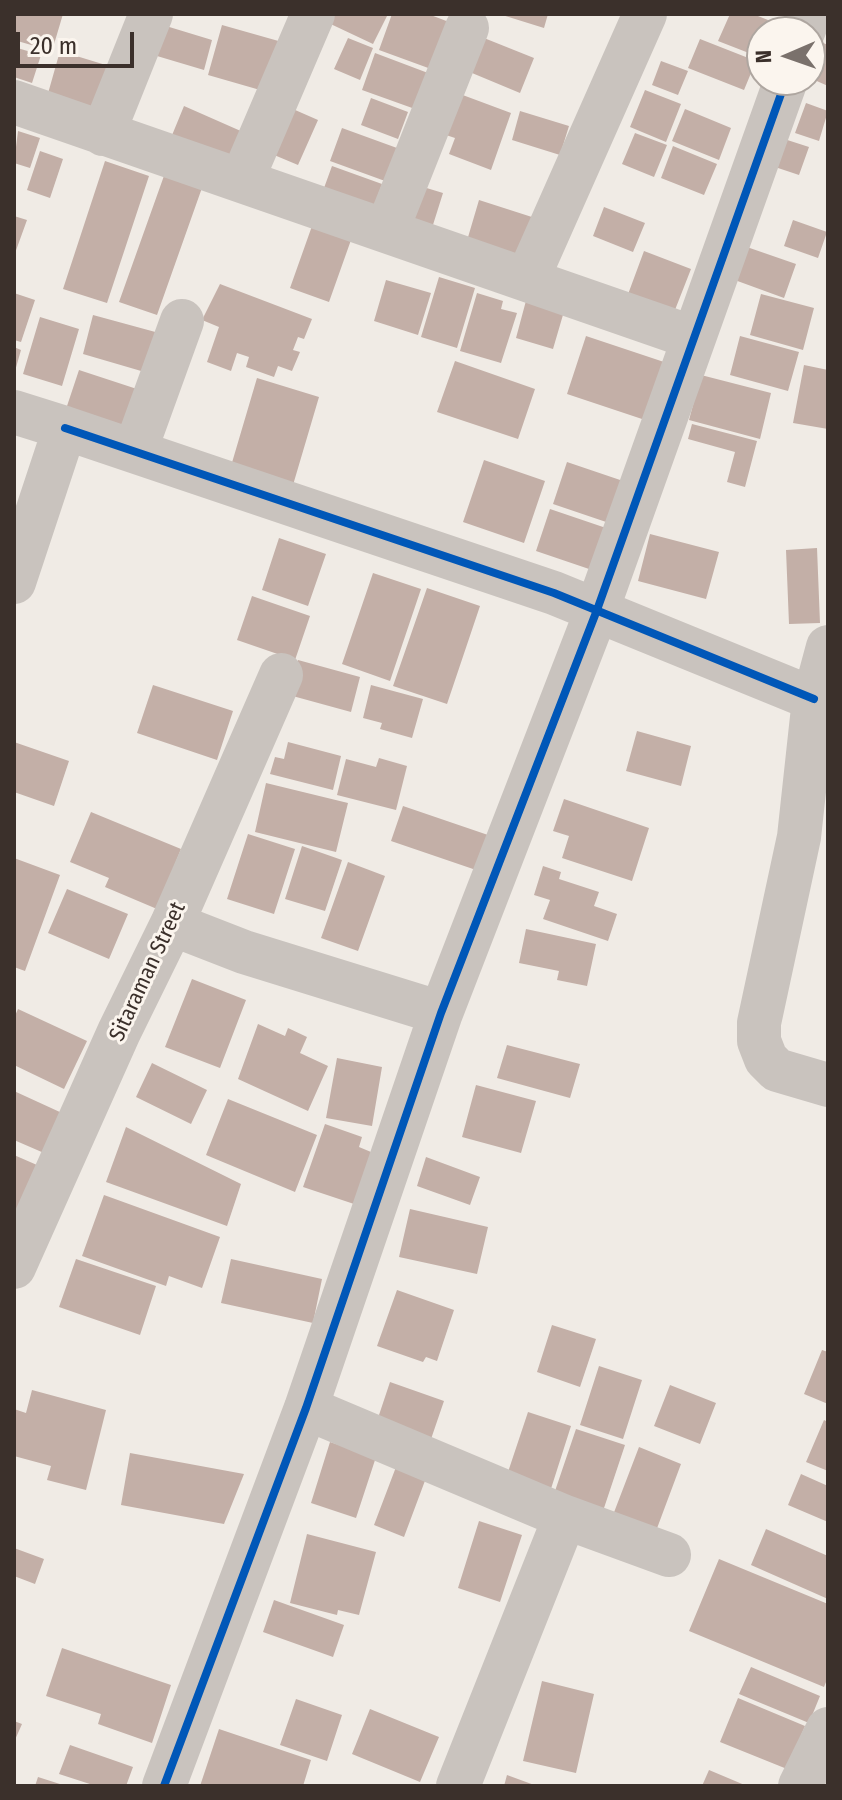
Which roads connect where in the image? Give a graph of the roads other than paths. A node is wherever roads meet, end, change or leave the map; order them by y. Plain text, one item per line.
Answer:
1 (151, 14) edge
2 (313, 14) edge
3 (645, 14) edge
4 (467, 28) dead end
5 (780, 96) edge
6 (14, 102) edge
7 (103, 134) junction
8 (242, 180) junction
9 (387, 230) junction
10 (527, 280) junction
11 (182, 321) dead end
12 (694, 338) junction
13 (14, 412) edge
14 (65, 428) junction
15 (135, 451) junction
16 (14, 582) edge
17 (597, 610) junction
18 (828, 647) edge
19 (281, 675) dead end
20 (814, 699) junction
21 (172, 924) junction
22 (441, 1013) junction
23 (828, 1085) edge
24 (14, 1267) edge
25 (306, 1408) junction
26 (565, 1517) junction
27 (669, 1555) dead end
28 (164, 1786) edge
29 (458, 1786) edge

1 - 7 street
2 - 8 street
3 - 10 street
4 - 9 street
5 - 12 street
6 - 7 street
7 - 8 street
8 - 9 street
9 - 10 street
10 - 12 street
11 - 15 street
12 - 17 street
13 - 14 street
14 - 15 street
14 - 16 street
15 - 17 street
17 - 20 street
17 - 22 street
18 - 20 street
19 - 21 street, Sitaraman Street
20 - 23 street
21 - 22 street
21 - 24 street, Sitaraman Street
22 - 25 street
25 - 26 street
25 - 28 street
26 - 27 street
26 - 29 street

